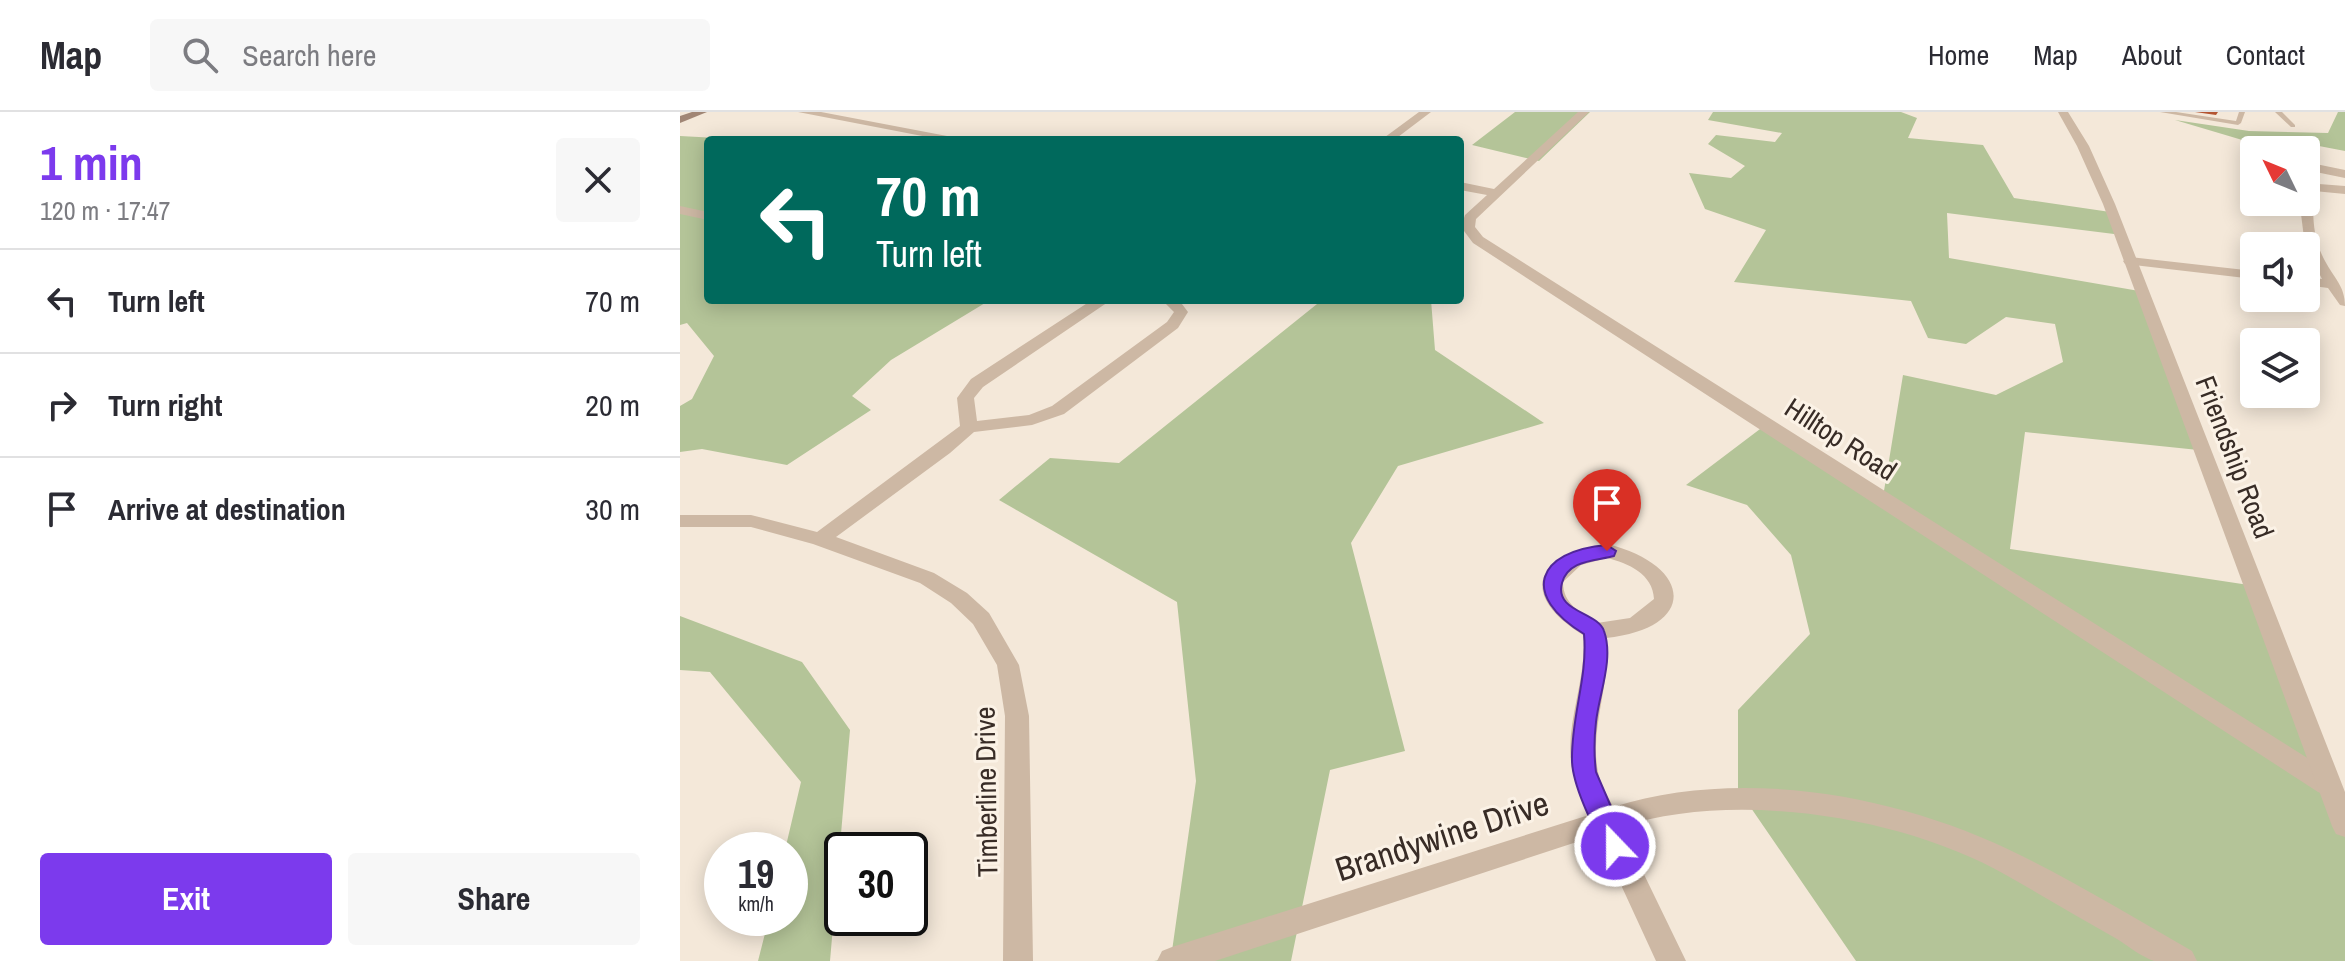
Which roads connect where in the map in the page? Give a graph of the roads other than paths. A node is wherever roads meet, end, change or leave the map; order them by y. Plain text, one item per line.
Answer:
1 (702, 112) edge
2 (803, 112) edge
3 (1426, 112) edge
4 (1584, 112) edge
5 (2063, 112) edge
6 (2163, 112) edge
7 (2242, 112) edge
8 (2278, 112) edge
9 (680, 120) edge
10 (2293, 126) dead end
11 (939, 136) edge
12 (1393, 136) edge
13 (2320, 169) edge
14 (2345, 174) edge
15 (1464, 187) edge
16 (2320, 188) edge
17 (2345, 190) edge
18 (1495, 193) junction
19 (680, 210) edge
20 (704, 215) edge
21 (2306, 216) edge
22 (2130, 261) junction
23 (2240, 273) edge
24 (2320, 283) edge
25 (2334, 285) junction
26 (2345, 302) edge
27 (1098, 304) edge
28 (1175, 304) edge
29 (969, 427) junction
30 (680, 521) edge
31 (820, 539) junction
32 (1594, 631) junction
33 (2327, 784) junction
34 (1605, 821) junction
35 (2345, 826) edge
36 (1018, 961) edge
37 (1172, 961) edge
38 (1671, 961) edge
39 (2182, 961) edge

1 - 9 main road
2 - 11 street
3 - 12 street
4 - 18 street, Hilltop Road
5 - 22 street, Friendship Road
6 - 7 lane
8 - 10 lane
13 - 14 street
15 - 18 street
16 - 17 street
18 - 33 street, Hilltop Road
19 - 20 street
21 - 25 street
22 - 23 street
22 - 33 street, Friendship Road
24 - 25 street
25 - 26 street
27 - 29 street
28 - 29 street
29 - 31 street
30 - 31 street, Timberline Drive
31 - 36 street, Timberline Drive
32 - 32 street
32 - 34 street
33 - 35 street, Friendship Road
34 - 37 street, Brandywine Drive
34 - 38 street
34 - 39 street, Brandywine Drive

